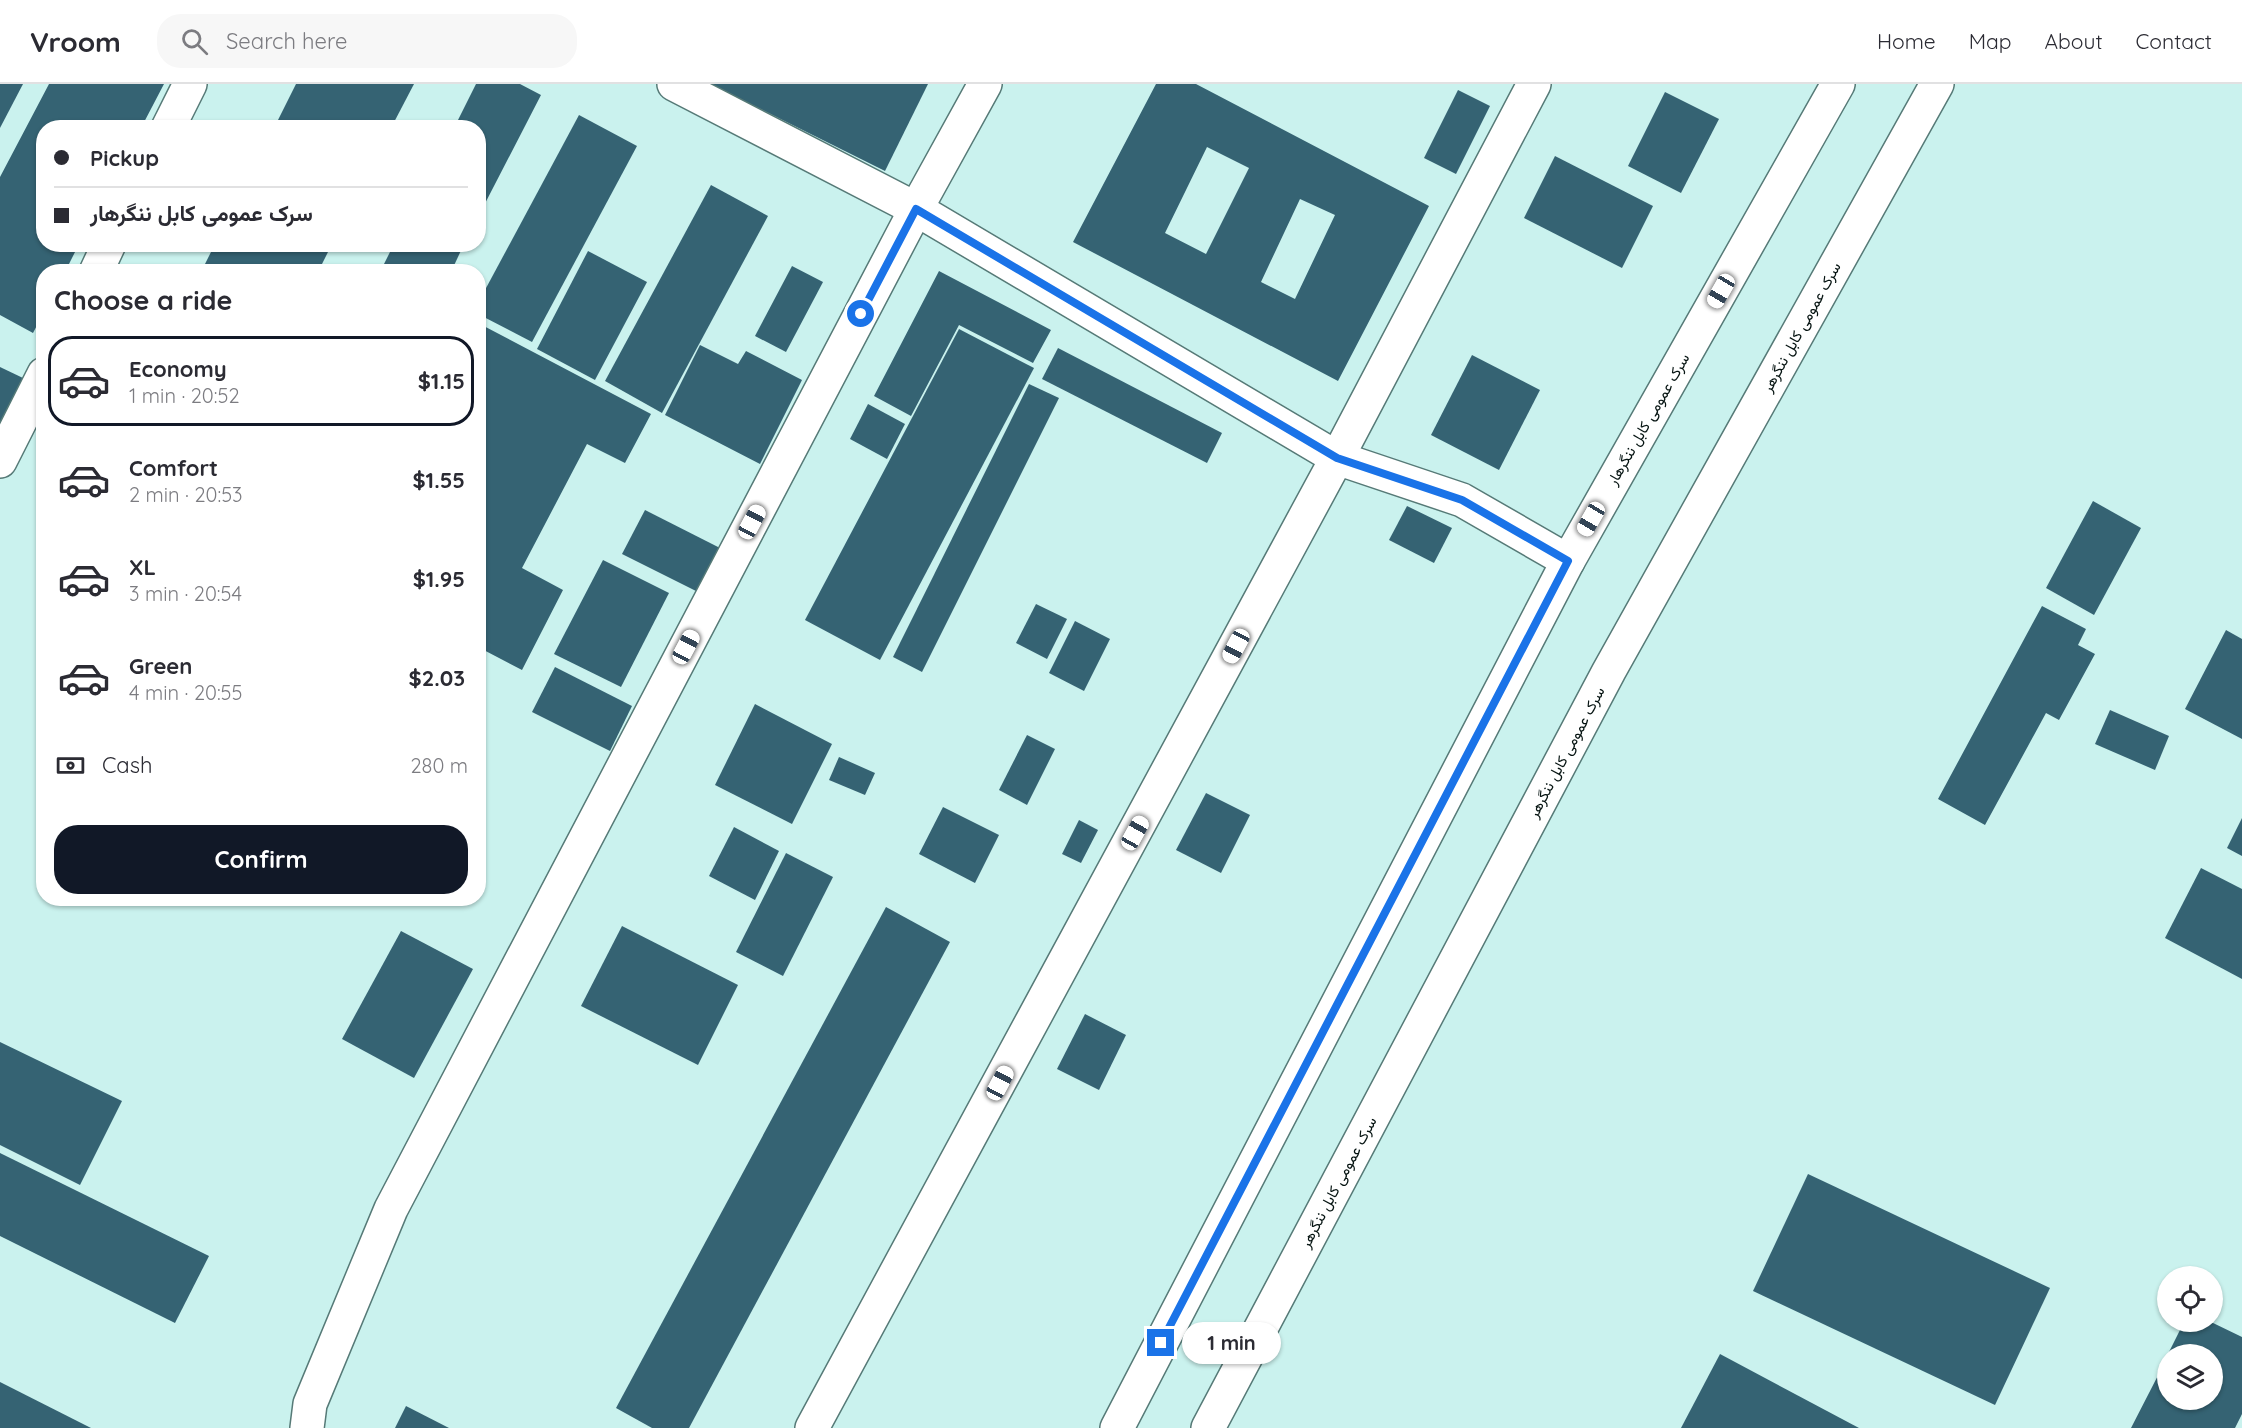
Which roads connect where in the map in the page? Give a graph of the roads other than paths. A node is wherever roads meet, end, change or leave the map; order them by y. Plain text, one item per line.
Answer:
1 (190, 84) edge
2 (674, 84) edge
3 (985, 84) edge
4 (1534, 84) edge
5 (1838, 84) edge
6 (1937, 84) edge
7 (172, 120) edge
8 (916, 209) junction
9 (36, 390) edge
10 (1337, 458) junction
11 (0, 460) edge
12 (1568, 561) junction
13 (307, 1428) edge
14 (812, 1428) edge
15 (1117, 1428) edge
16 (1208, 1428) edge

1 - 7 main road
2 - 8 main road
3 - 8 main road
4 - 10 main road
5 - 12 main road, سرک عمومی کابل ننگرهار
6 - 16 main road, سرک عمومی کابل ننگرهر
8 - 10 main road
8 - 13 main road
9 - 11 main road
10 - 12 main road
10 - 14 main road
12 - 15 main road, سرک عمومی کابل ننگرهار

